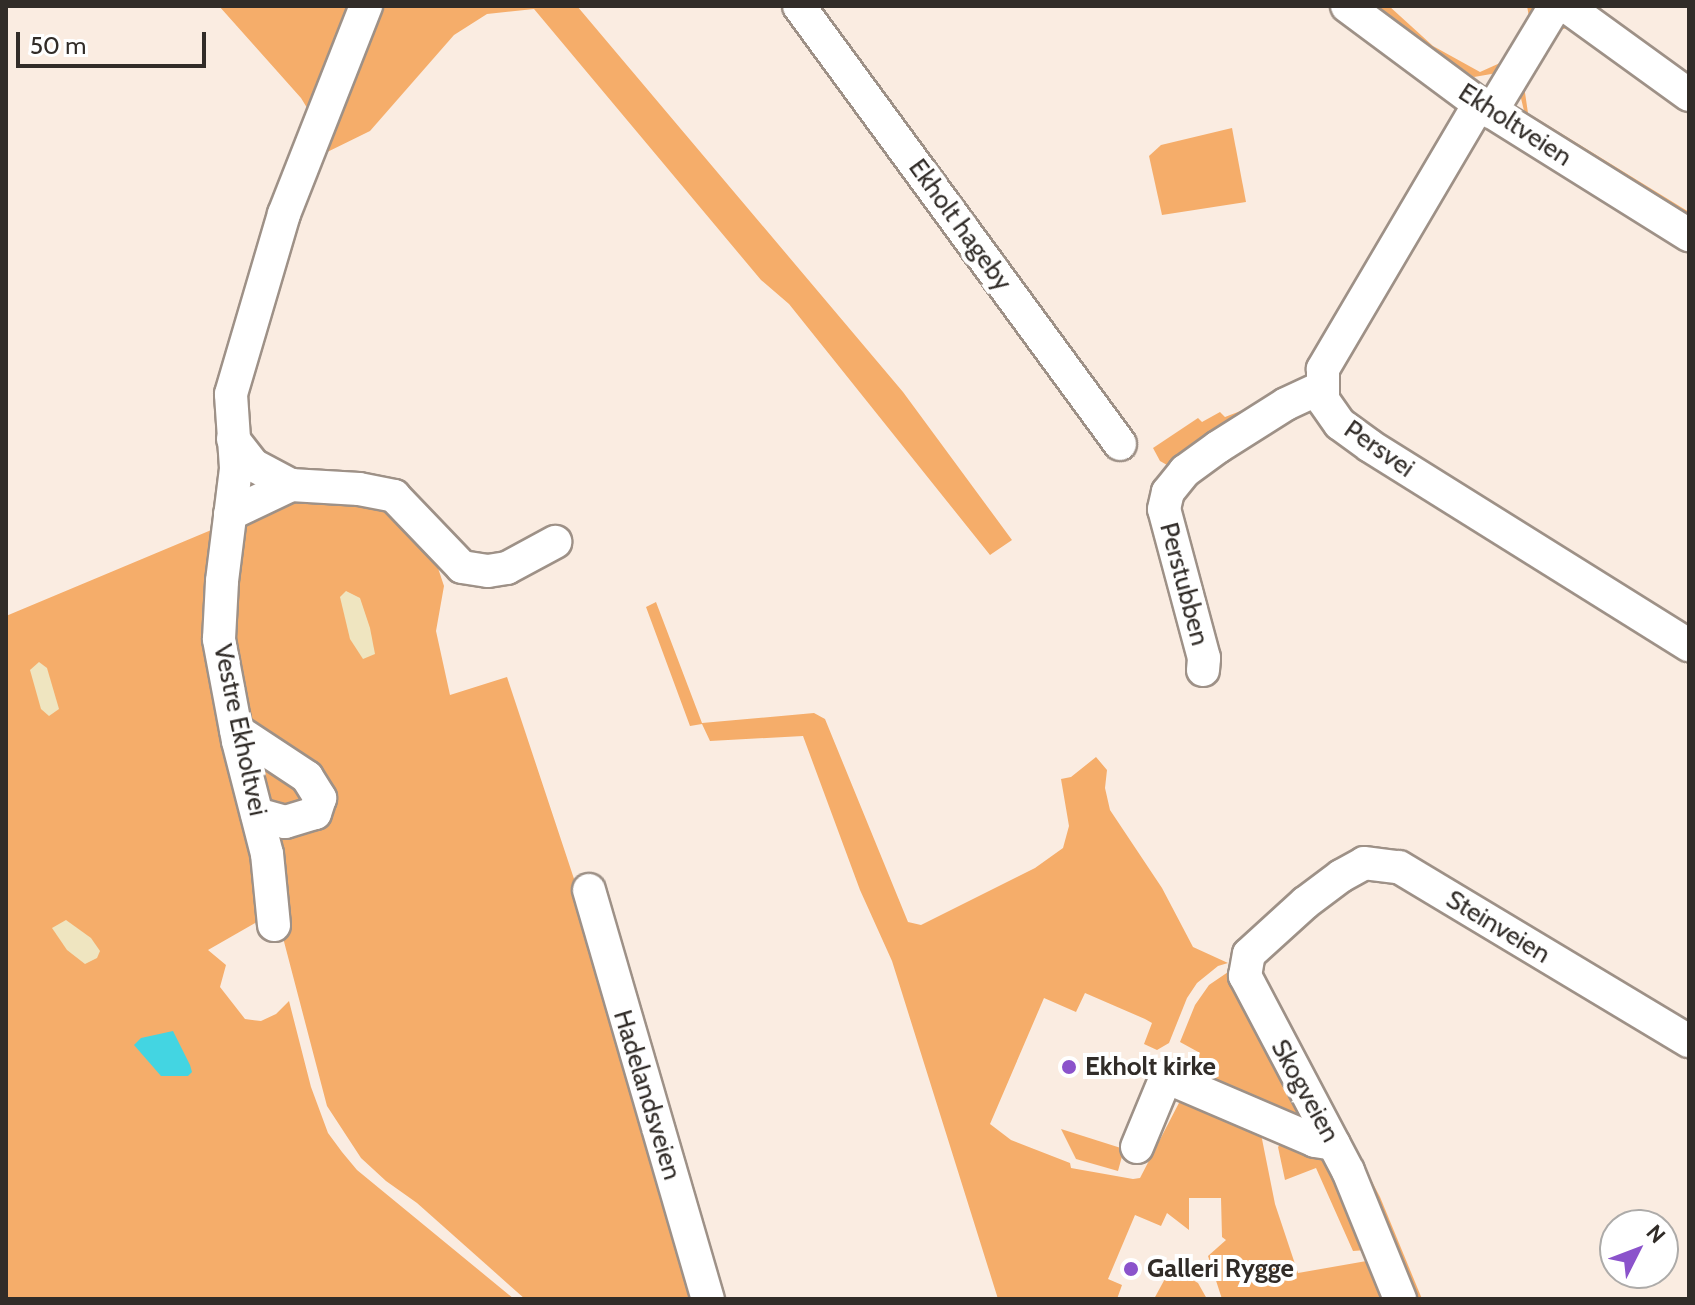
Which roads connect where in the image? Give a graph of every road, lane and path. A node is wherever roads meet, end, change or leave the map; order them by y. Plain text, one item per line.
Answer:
1 (366, 6) edge
2 (799, 6) edge
3 (1347, 6) edge
4 (1555, 6) edge
5 (1566, 6) edge
6 (1689, 95) edge
7 (1485, 108) junction
8 (1689, 235) edge
9 (1321, 388) junction
10 (233, 439) junction
11 (1120, 444) dead end
12 (291, 485) junction
13 (230, 514) junction
14 (555, 542) dead end
15 (1689, 645) edge
16 (1203, 670) dead end
17 (236, 730) junction
18 (257, 814) junction
19 (589, 890) dead end
20 (1305, 903) joint
21 (274, 925) dead end
22 (1689, 1041) edge
23 (1334, 1144) junction
24 (1137, 1147) dead end
25 (708, 1299) edge
26 (1400, 1299) edge

1 - 10 street, Vestre Ekholtvei
2 - 11 street, Ekholt hageby
3 - 7 street, Ekholtveien
4 - 7 street
5 - 6 street
7 - 8 street, Ekholtveien
7 - 9 street
9 - 15 street, Persvei
9 - 16 street, Perstubben
10 - 12 street
10 - 13 street, Vestre Ekholtvei
12 - 13 street
12 - 14 street
13 - 17 street, Vestre Ekholtvei
17 - 18 street, Vestre Ekholtvei
17 - 18 street
18 - 21 street, Vestre Ekholtvei
19 - 25 street, Hadelandsveien
20 - 22 street, Steinveien
20 - 23 street, Skogveien
23 - 24 street
23 - 26 street, Skogveien

